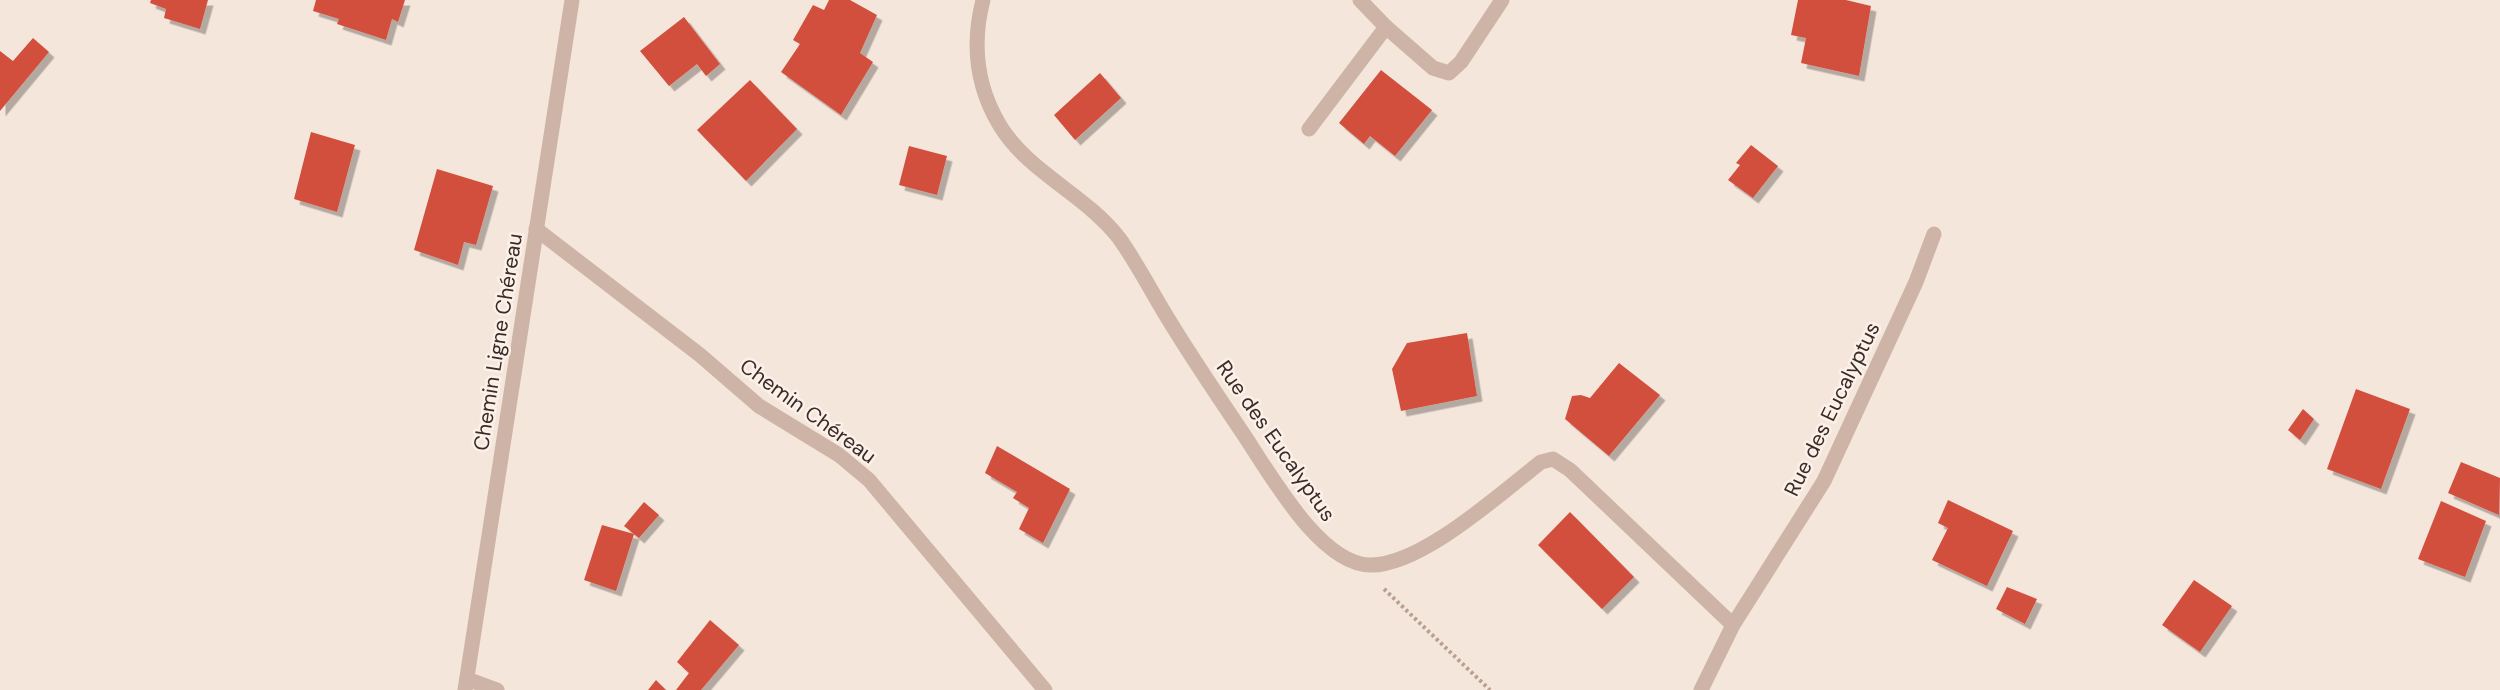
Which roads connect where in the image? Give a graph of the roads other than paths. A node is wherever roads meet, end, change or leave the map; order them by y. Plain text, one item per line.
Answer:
1 (572, 0) edge
2 (982, 0) edge
3 (1360, 0) edge
4 (1502, 0) edge
5 (1386, 27) junction
6 (1309, 129) dead end
7 (536, 229) junction
8 (1934, 234) dead end
9 (1733, 625) junction
10 (466, 685) edge
11 (497, 690) edge
12 (1045, 690) edge
13 (1701, 690) edge

1 - 7 street, Chemin Ligne Chéreau
2 - 9 street, Rue des Eucalyptus
3 - 5 street
4 - 5 street
5 - 6 street
7 - 10 street, Chemin Ligne Chéreau
7 - 12 street, Chemin Chéreau
8 - 9 street, Rue des Eucalyptus
9 - 13 street, Rue des Eucalyptus
10 - 11 street

